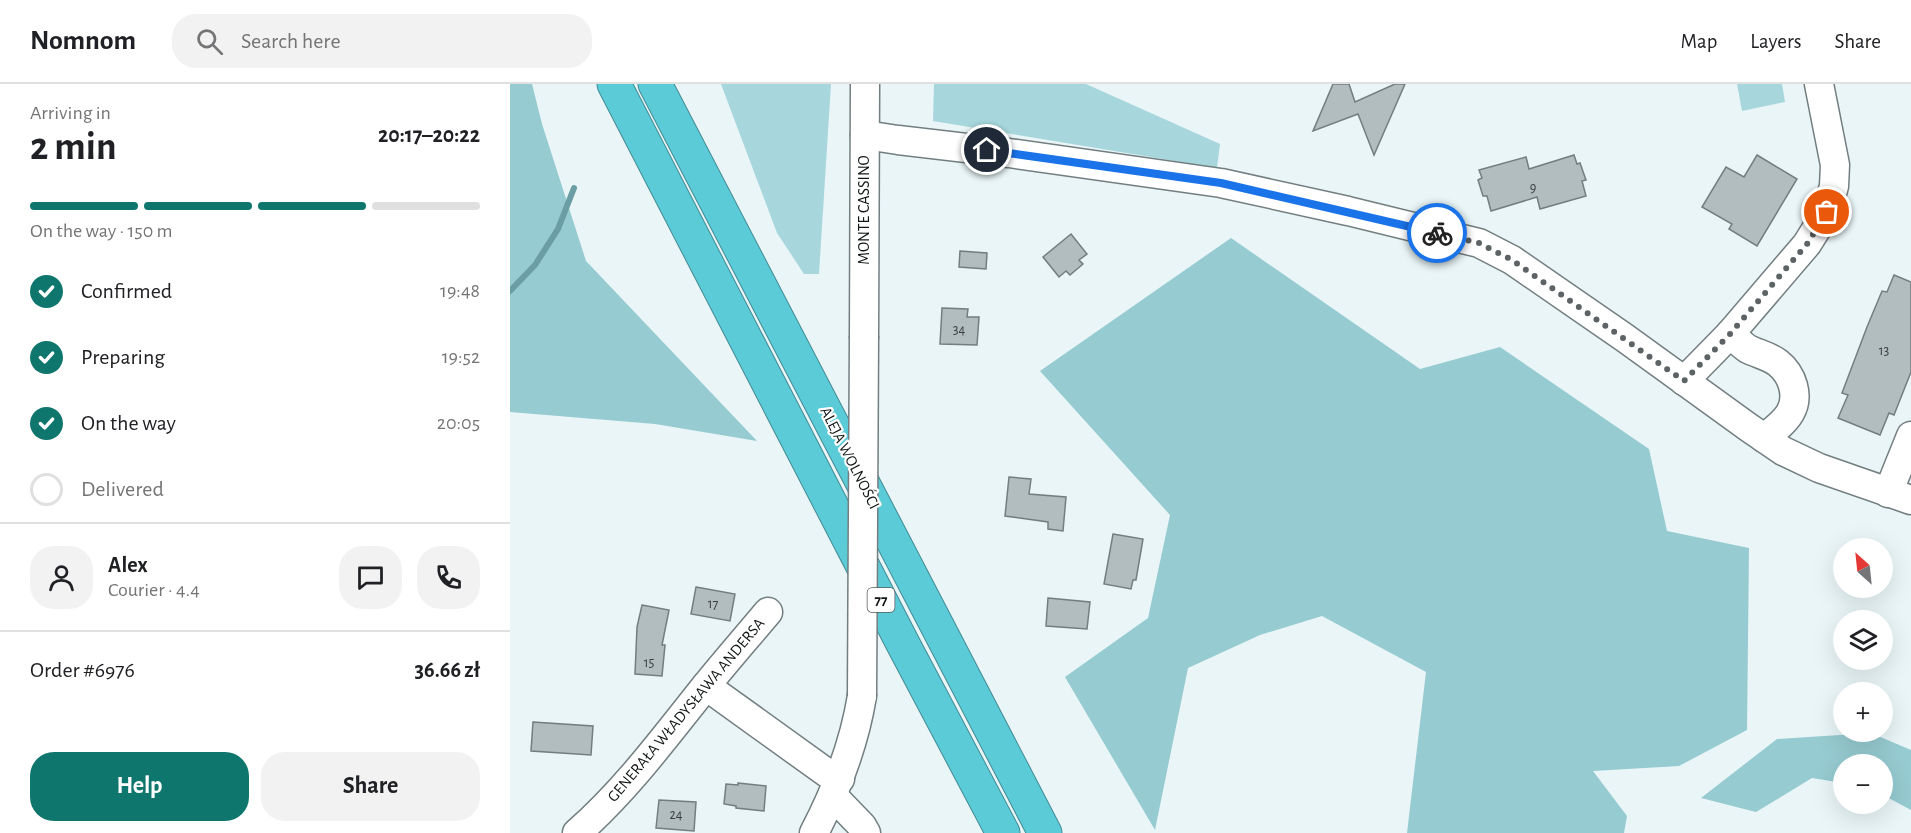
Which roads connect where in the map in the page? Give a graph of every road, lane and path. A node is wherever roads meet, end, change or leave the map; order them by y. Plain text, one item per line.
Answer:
1 (614, 84) edge
2 (655, 84) edge
3 (865, 84) edge
4 (1819, 84) edge
5 (865, 135) junction
6 (1730, 334) junction
7 (1684, 381) junction
8 (1911, 436) edge
9 (1764, 438) junction
10 (1899, 497) edge
11 (768, 612) dead end
12 (706, 686) junction
13 (836, 787) junction
14 (577, 833) edge
15 (814, 833) edge
16 (866, 833) edge
17 (1003, 833) edge
18 (1045, 833) edge

1 - 17 highway, 77
2 - 18 highway, ALEJA WOLNOŚCI / 77
3 - 5 street, MONTE CASSINO
4 - 6 street
5 - 7 street
5 - 13 street, MONTE CASSINO, bridge
6 - 7 street
6 - 9 street
7 - 9 street
8 - 10 street
9 - 10 street
11 - 12 street, GENERAŁA WŁADYSŁAWA ANDERSA
12 - 13 street
12 - 14 street, GENERAŁA WŁADYSŁAWA ANDERSA
13 - 15 street
13 - 16 street

